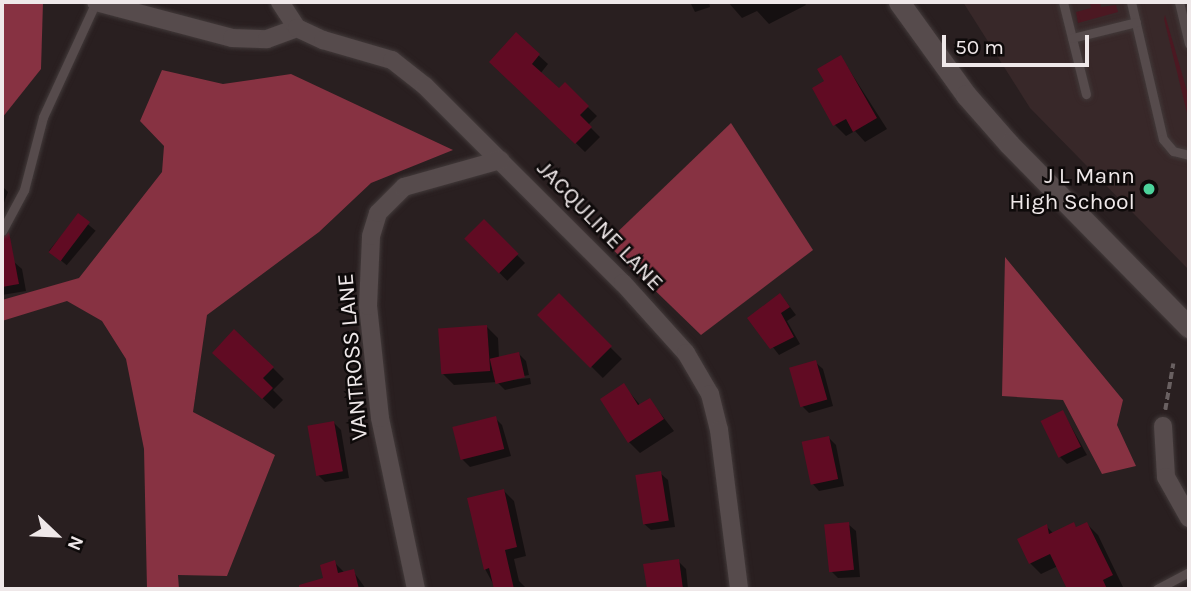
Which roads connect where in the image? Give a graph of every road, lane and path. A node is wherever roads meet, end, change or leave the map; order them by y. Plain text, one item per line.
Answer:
1 (96, 2) edge
2 (280, 2) edge
3 (899, 2) edge
4 (1063, 2) edge
5 (1131, 2) edge
6 (1179, 2) edge
7 (1136, 22) junction
8 (297, 28) junction
9 (1072, 38) junction
10 (1189, 44) edge
11 (1086, 94) dead end
12 (1189, 155) edge
13 (500, 160) junction
14 (2, 231) edge
15 (1188, 328) edge
16 (1173, 364) dead end
17 (1167, 393) dead end
18 (1163, 426) dead end
19 (1189, 519) edge
20 (1189, 572) edge
21 (416, 589) edge
22 (739, 589) edge
23 (1157, 589) edge

1 - 8 street
1 - 14 lane
2 - 8 street
3 - 15 main road
4 - 9 lane
5 - 7 lane
6 - 10 lane
7 - 9 lane
7 - 12 lane
8 - 13 street, JACQULINE LANE
9 - 11 lane
13 - 21 street, VANTROSS LANE
13 - 22 street, JACQULINE LANE
16 - 17 path
18 - 19 street
20 - 23 lane

